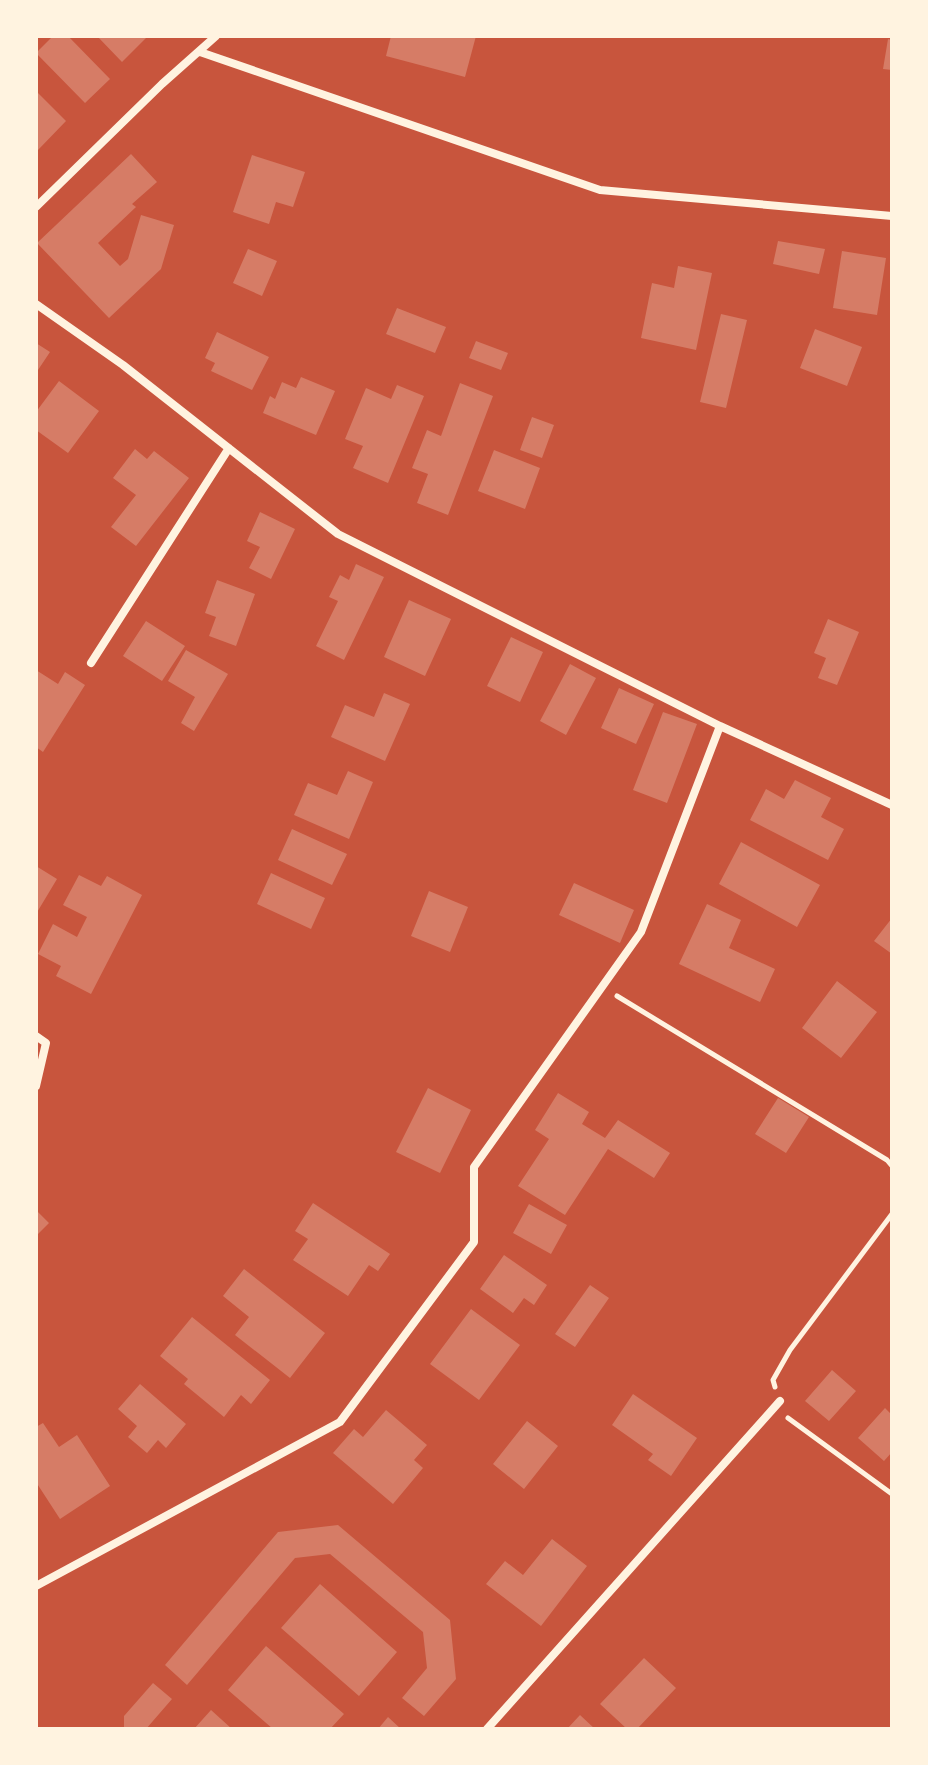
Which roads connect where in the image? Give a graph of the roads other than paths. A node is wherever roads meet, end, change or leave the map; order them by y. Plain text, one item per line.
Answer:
1 (216, 36) edge
2 (200, 52) junction
3 (36, 207) edge
4 (892, 216) edge
5 (36, 304) edge
6 (229, 448) junction
7 (91, 663) dead end
8 (720, 726) junction
9 (892, 805) edge
10 (36, 1036) edge
11 (36, 1086) edge
12 (780, 1401) road end
13 (36, 1586) edge
14 (487, 1729) edge

1 - 2 street
2 - 3 street
2 - 4 street
5 - 6 street
6 - 7 street
6 - 8 street
8 - 9 street
8 - 13 street
10 - 11 street
12 - 14 street

